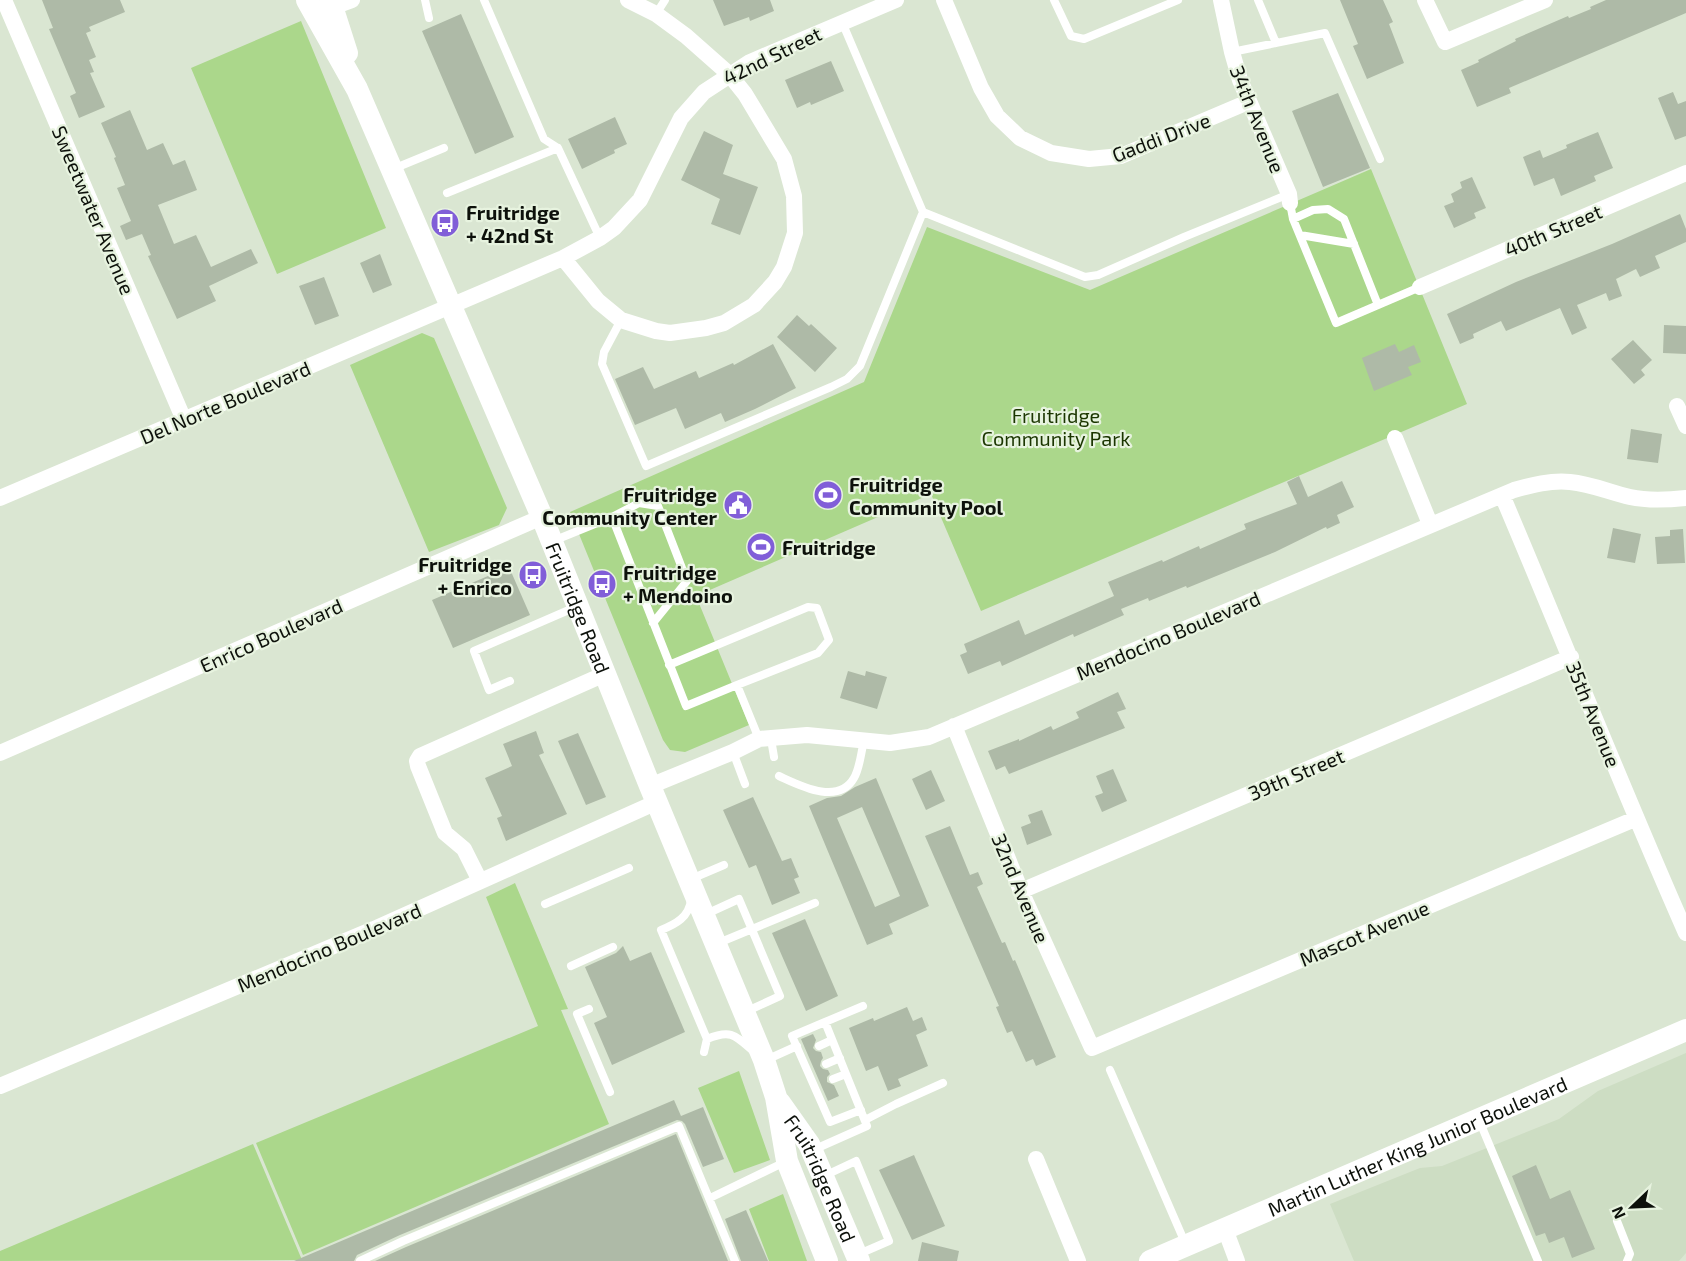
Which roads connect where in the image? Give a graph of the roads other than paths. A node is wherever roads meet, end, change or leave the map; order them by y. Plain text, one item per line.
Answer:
1 (4, 0) edge
2 (307, 0) edge
3 (425, 0) edge
4 (484, 0) edge
5 (628, 0) edge
6 (896, 0) edge
7 (944, 0) edge
8 (1054, 0) edge
9 (1178, 0) edge
10 (1221, 0) edge
11 (1258, 0) edge
12 (1425, 0) edge
13 (1545, 0) edge
14 (338, 2) edge
15 (660, 7) edge
16 (429, 18) dead end
17 (842, 22) junction
18 (1276, 43) junction
19 (1232, 52) junction
20 (729, 74) junction
21 (357, 89) junction
22 (1248, 102) junction
23 (444, 148) dead end
24 (558, 148) junction
25 (1380, 159) dead end
26 (392, 169) junction
27 (1686, 173) edge
28 (447, 193) dead end
29 (1291, 205) junction
30 (923, 212) junction
31 (1300, 235) junction
32 (600, 238) junction
33 (1354, 244) junction
34 (563, 258) junction
35 (1420, 287) joint
36 (1378, 305) junction
37 (451, 306) junction
38 (621, 320) junction
39 (1677, 406) dead end
40 (184, 420) junction
41 (1686, 426) edge
42 (1395, 438) dead end
43 (1502, 495) junction
44 (0, 498) edge
45 (1686, 498) edge
46 (542, 517) junction
47 (612, 517) junction
48 (1430, 524) junction
49 (552, 542) junction
50 (578, 606) junction
51 (653, 623) junction
52 (1571, 657) junction
53 (669, 664) junction
54 (605, 674) junction
55 (510, 681) dead end
56 (737, 685) junction
57 (954, 726) junction
58 (765, 739) junction
59 (864, 741) junction
60 (733, 752) junction
61 (0, 753) edge
62 (774, 757) dead end
63 (779, 776) dead end
64 (745, 784) dead end
65 (653, 794) junction
66 (1635, 819) junction
67 (724, 866) dead end
68 (629, 868) dead end
69 (689, 880) junction
70 (480, 881) junction
71 (1021, 891) junction
72 (815, 903) dead end
73 (544, 904) dead end
74 (704, 915) junction
75 (752, 930) junction
76 (1686, 933) edge
77 (716, 944) junction
78 (613, 947) dead end
79 (571, 966) dead end
80 (863, 1006) dead end
81 (589, 1009) dead end
82 (744, 1012) junction
83 (825, 1022) junction
84 (1686, 1030) edge
85 (707, 1039) junction
86 (832, 1040) junction
87 (797, 1046) junction
88 (819, 1046) dead end
89 (1092, 1048) joint
90 (704, 1052) dead end
91 (840, 1058) junction
92 (764, 1060) junction
93 (826, 1064) dead end
94 (1110, 1070) dead end
95 (846, 1074) junction
96 (833, 1079) dead end
97 (943, 1083) dead end
98 (0, 1086) edge
99 (610, 1092) dead end
100 (776, 1097) junction
101 (861, 1110) junction
102 (865, 1120) junction
103 (1479, 1120) junction
104 (812, 1150) junction
105 (1036, 1159) dead end
106 (787, 1161) junction
107 (823, 1176) junction
108 (710, 1198) junction
109 (1617, 1221) dead end
110 (1226, 1229) junction
111 (1186, 1246) junction
112 (857, 1258) edge
113 (360, 1261) edge
114 (735, 1261) edge
115 (827, 1261) edge
116 (1078, 1261) edge
117 (1150, 1261) edge
118 (1238, 1261) edge
119 (1538, 1261) edge
120 (1628, 1261) edge

1 - 40 street, Sweetwater Avenue
2 - 21 main road, Fruitridge Road
3 - 16 lane
4 - 24 lane
5 - 15 street
6 - 17 street, 42nd Street
7 - 22 street, Gaddi Drive
8 - 9 lane
10 - 19 street, 34th Avenue
11 - 18 lane
12 - 13 street
14 - 21 main road, Fruitridge Road
15 - 20 street
17 - 20 street, 42nd Street
17 - 30 lane
18 - 19 lane
18 - 25 lane
19 - 22 street, 34th Avenue
20 - 32 street, 42nd Street
20 - 38 street
21 - 26 main road, Fruitridge Road
22 - 29 street, 34th Avenue
23 - 26 lane
24 - 28 lane
24 - 32 lane
26 - 37 main road, Fruitridge Road
27 - 35 street, 40th Street
29 - 30 lane
29 - 31 lane
29 - 33 lane
30 - 38 lane
31 - 33 lane
31 - 36 lane
32 - 34 street, 42nd Street
33 - 36 lane
34 - 37 street, 42nd Street
34 - 38 street
35 - 36 lane
37 - 40 street, Del Norte Boulevard
37 - 46 main road, Fruitridge Road
39 - 41 street
40 - 44 street, Del Norte Boulevard
42 - 48 street
43 - 45 street, Mendocino Boulevard
43 - 48 street, Mendocino Boulevard
43 - 52 street, 35th Avenue
46 - 49 main road, Fruitridge Road
46 - 61 street, Enrico Boulevard
47 - 49 lane
47 - 51 lane
47 - 51 lane
48 - 57 street, Mendocino Boulevard
49 - 50 main road, Fruitridge Road
50 - 54 main road, Fruitridge Road
50 - 55 lane
51 - 53 lane
52 - 66 street, 35th Avenue
52 - 71 street, 39th Street
53 - 56 lane
53 - 56 lane
54 - 65 main road, Fruitridge Road
54 - 70 street
56 - 58 lane
57 - 59 street, Mendocino Boulevard
57 - 71 street, 32nd Avenue
58 - 59 street, Mendocino Boulevard
58 - 60 street, Mendocino Boulevard
58 - 62 lane
59 - 63 lane
60 - 64 lane
60 - 65 street, Mendocino Boulevard
65 - 69 main road, Fruitridge Road
65 - 70 street, Mendocino Boulevard
66 - 76 street, 35th Avenue
66 - 89 street, Mascot Avenue
67 - 69 lane
68 - 73 lane
69 - 74 main road, Fruitridge Road
69 - 85 lane
70 - 98 street, Mendocino Boulevard
71 - 89 street, 32nd Avenue
72 - 75 lane
74 - 75 lane
74 - 77 main road, Fruitridge Road
75 - 77 lane
75 - 82 lane
77 - 82 main road, Fruitridge Road
78 - 79 lane
80 - 83 lane
81 - 99 lane
82 - 92 main road, Fruitridge Road
83 - 86 lane
83 - 87 lane
84 - 103 main road, Martin Luther King Junior Boulevard
85 - 90 lane
85 - 92 lane
86 - 88 lane
86 - 91 lane
87 - 92 lane
87 - 101 lane
91 - 93 lane
91 - 95 lane
92 - 100 main road, Fruitridge Road
94 - 111 lane
95 - 96 lane
95 - 101 lane
97 - 102 lane
100 - 104 main road, Fruitridge Road
100 - 106 main road, Fruitridge Road
101 - 102 lane
102 - 104 lane
103 - 110 main road, Martin Luther King Junior Boulevard
103 - 119 lane
104 - 107 main road, Fruitridge Road
105 - 116 street
106 - 108 lane
106 - 115 main road, Fruitridge Road
107 - 112 main road, Fruitridge Road
107 - 112 lane
108 - 113 lane
108 - 114 lane
109 - 120 lane
110 - 111 main road, Martin Luther King Junior Boulevard
110 - 118 street
111 - 117 main road, Martin Luther King Junior Boulevard

